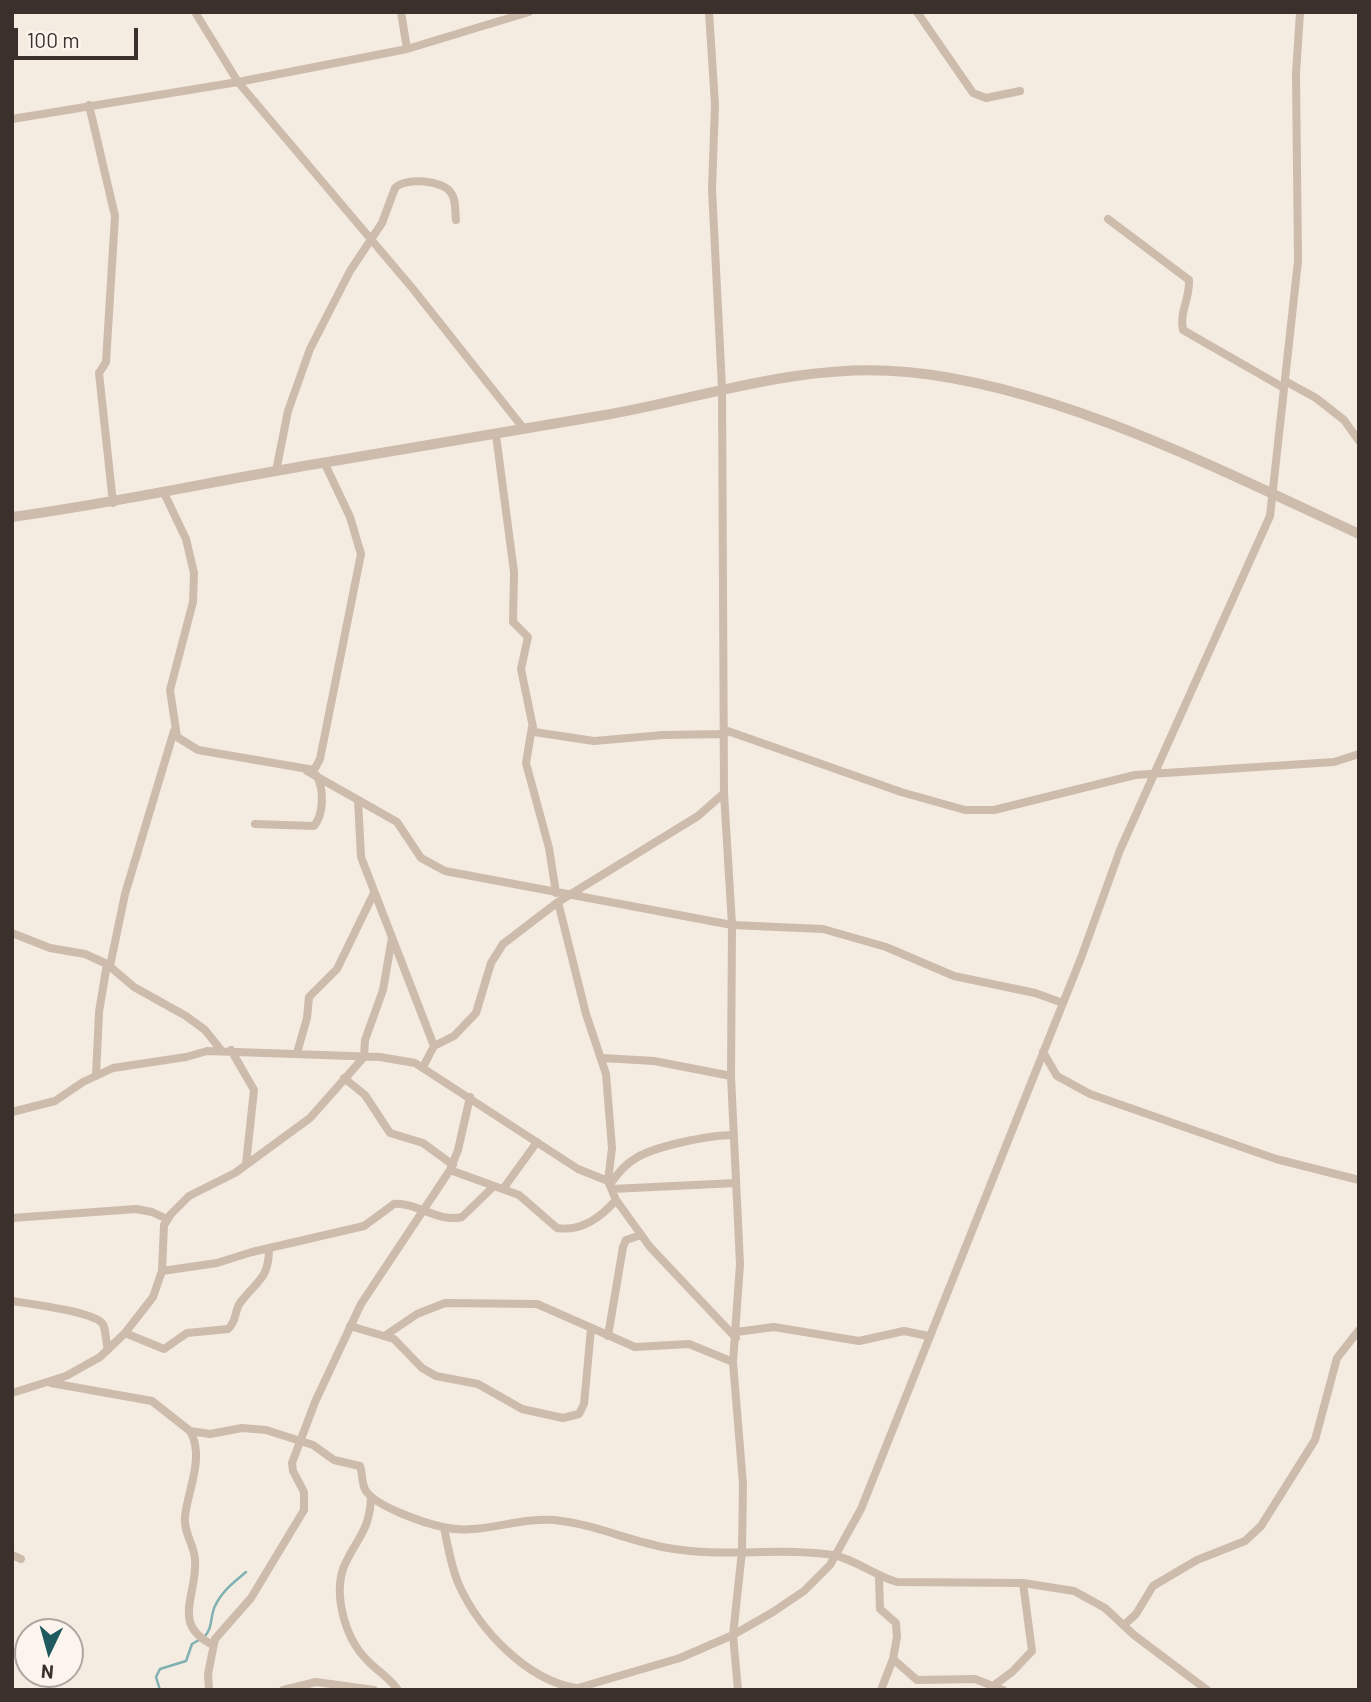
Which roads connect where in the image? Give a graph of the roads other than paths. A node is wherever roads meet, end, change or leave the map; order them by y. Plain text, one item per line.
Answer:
1 (195, 12) edge
2 (401, 12) edge
3 (528, 12) edge
4 (709, 12) edge
5 (917, 12) edge
6 (1300, 12) edge
7 (407, 49) junction
8 (238, 82) junction
9 (1020, 91) dead end
10 (89, 105) junction
11 (12, 119) edge
12 (1108, 219) dead end
13 (456, 220) dead end
14 (370, 242) junction
15 (1285, 385) junction
16 (722, 388) junction
17 (524, 429) junction
18 (496, 435) junction
19 (1359, 441) edge
20 (324, 462) junction
21 (276, 471) junction
22 (164, 493) junction
23 (1272, 494) junction
24 (113, 503) junction
25 (12, 517) edge
26 (1359, 534) edge
27 (532, 727) junction
28 (174, 731) junction
29 (725, 732) junction
30 (1359, 754) edge
31 (307, 771) junction
32 (1153, 773) junction
33 (317, 776) junction
34 (724, 793) junction
35 (358, 800) junction
36 (255, 824) dead end
37 (374, 893) junction
38 (570, 894) junction
39 (557, 897) junction
40 (732, 925) junction
41 (12, 933) edge
42 (392, 938) junction
43 (108, 965) junction
44 (1063, 1003) junction
45 (434, 1046) junction
46 (221, 1050) junction
47 (231, 1050) junction
48 (1043, 1052) junction
49 (297, 1053) junction
50 (364, 1057) junction
51 (602, 1058) junction
52 (424, 1067) junction
53 (96, 1075) junction
54 (732, 1076) junction
55 (1057, 1076) junction
56 (344, 1078) junction
57 (1033, 1079) junction
58 (470, 1097) junction
59 (12, 1112) edge
60 (734, 1135) junction
61 (537, 1142) junction
62 (246, 1164) junction
63 (451, 1167) junction
64 (1359, 1180) edge
65 (736, 1183) junction
66 (610, 1185) junction
67 (494, 1186) junction
68 (503, 1189) junction
69 (616, 1200) junction
70 (421, 1212) junction
71 (12, 1218) edge
72 (167, 1219) junction
73 (641, 1236) junction
74 (269, 1248) junction
75 (162, 1271) junction
76 (12, 1301) edge
77 (350, 1326) junction
78 (591, 1329) junction
79 (1359, 1330) edge
80 (125, 1333) junction
81 (386, 1335) junction
82 (736, 1335) junction
83 (608, 1336) junction
84 (928, 1336) junction
85 (108, 1349) junction
86 (733, 1363) junction
87 (51, 1383) junction
88 (12, 1393) edge
89 (190, 1431) junction
90 (300, 1441) junction
91 (371, 1497) junction
92 (444, 1528) junction
93 (742, 1551) junction
94 (12, 1555) edge
95 (837, 1556) junction
96 (21, 1559) dead end
97 (879, 1577) junction
98 (1023, 1583) junction
99 (1124, 1625) junction
100 (733, 1635) junction
101 (213, 1645) junction
102 (893, 1659) junction
103 (597, 1686) edge
104 (993, 1686) junction
105 (573, 1689) edge
106 (209, 1690) edge
107 (283, 1690) edge
108 (374, 1690) edge
109 (398, 1690) edge
110 (738, 1690) edge
111 (881, 1690) edge
112 (1003, 1690) edge
113 (1207, 1690) edge

1 - 8 street
2 - 7 street
3 - 7 street
4 - 16 street
5 - 9 street
6 - 15 street
7 - 8 street
8 - 10 street
8 - 14 street
10 - 11 street
10 - 24 street
12 - 15 street
13 - 14 street
14 - 17 street
14 - 21 street
15 - 19 street
15 - 23 street
16 - 17 street
16 - 23 street
16 - 29 street
17 - 18 street
18 - 20 street
18 - 27 street
20 - 21 street
20 - 31 street
21 - 22 street
22 - 24 street
22 - 28 street
23 - 26 street
23 - 32 street
24 - 25 street
27 - 29 street
27 - 39 street
28 - 31 street
28 - 43 street
29 - 32 street
29 - 34 street
30 - 32 street
31 - 33 street
32 - 44 street
33 - 35 street
33 - 36 street
34 - 38 street
34 - 40 street
35 - 37 street
35 - 39 street
37 - 42 street
37 - 49 street
38 - 39 street
38 - 40 street
39 - 45 street
39 - 51 street
40 - 44 street
40 - 54 street
41 - 43 street
42 - 45 street
42 - 50 street
43 - 46 street
43 - 53 street
44 - 48 street
45 - 52 street
46 - 47 street
46 - 53 street
47 - 49 street
47 - 62 street
48 - 55 street
48 - 57 street
49 - 50 street
50 - 52 street
50 - 56 street
51 - 54 street
51 - 66 street
52 - 58 street
53 - 59 street
54 - 60 street
55 - 57 street
55 - 64 street
56 - 62 street
56 - 63 street
57 - 84 street
58 - 61 street
58 - 63 street
60 - 65 street
60 - 66 street
61 - 66 street
61 - 68 street
62 - 72 street
63 - 67 street
63 - 70 street
65 - 66 street
65 - 82 street
66 - 69 street
67 - 68 street
67 - 70 street
68 - 69 street
69 - 73 street
70 - 74 street
70 - 77 street
71 - 72 street
72 - 75 street
73 - 82 street
73 - 83 street
74 - 75 street
74 - 80 street
75 - 80 street
76 - 85 street
77 - 81 street
77 - 90 street
78 - 81 street
78 - 81 street
78 - 83 street
79 - 99 street
80 - 85 street
82 - 84 street
82 - 86 street
83 - 86 street
84 - 95 street
85 - 87 street
86 - 93 street
87 - 88 street
87 - 89 street
89 - 90 street
89 - 101 street
90 - 91 street
90 - 101 street
91 - 92 street
91 - 109 street
92 - 93 street
92 - 105 street
93 - 95 street
93 - 100 street
94 - 96 street
95 - 97 street
95 - 100 street
97 - 98 street
97 - 102 street
98 - 99 street
98 - 104 street
99 - 113 street
100 - 103 street
100 - 110 street
101 - 106 street
102 - 104 street
102 - 111 street
103 - 105 street
104 - 112 street
107 - 108 street

